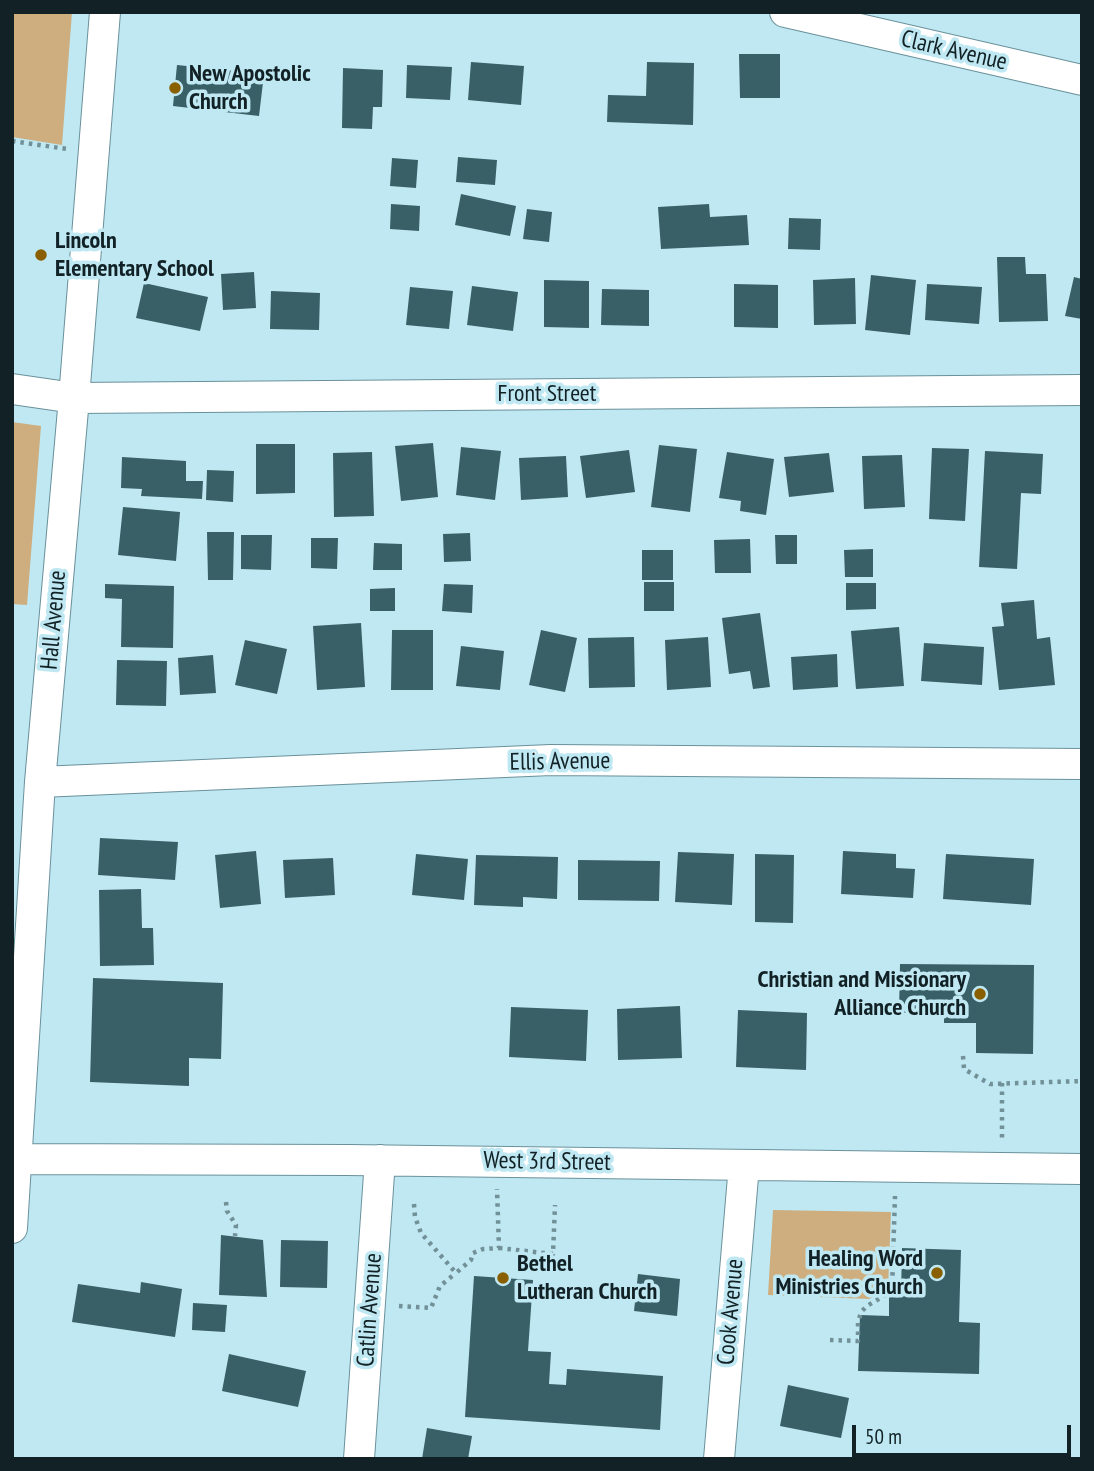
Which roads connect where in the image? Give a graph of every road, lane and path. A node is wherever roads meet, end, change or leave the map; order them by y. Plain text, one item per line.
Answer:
1 (105, 12) edge
2 (785, 12) edge
3 (1082, 80) edge
4 (12, 141) edge
5 (65, 149) dead end
6 (12, 389) edge
7 (1082, 390) edge
8 (74, 398) junction
9 (1082, 764) edge
10 (40, 782) junction
11 (963, 1056) dead end
12 (1082, 1081) edge
13 (1002, 1083) junction
14 (15, 1159) edge
15 (380, 1160) junction
16 (744, 1165) junction
17 (895, 1167) junction
18 (1002, 1168) junction
19 (1082, 1169) edge
20 (226, 1202) dead end
21 (414, 1204) dead end
22 (497, 1205) dead end
23 (555, 1205) dead end
24 (12, 1228) edge
25 (235, 1236) dead end
26 (499, 1248) junction
27 (456, 1273) junction
28 (370, 1304) junction
29 (830, 1340) dead end
30 (359, 1459) edge
31 (719, 1459) edge

1 - 8 street, Hall Avenue
2 - 3 street, Clark Avenue
4 - 5 path
6 - 8 street, Front Street
7 - 8 street, Front Street
8 - 10 street, Hall Avenue
9 - 10 street, Ellis Avenue
10 - 14 street, Hall Avenue
11 - 13 path
12 - 13 path
13 - 18 path
14 - 15 street, West 3rd Street
14 - 24 street, Hall Avenue
15 - 16 street, West 3rd Street
15 - 28 street, Catlin Avenue
16 - 17 street, West 3rd Street
16 - 31 street, Cook Avenue
17 - 18 street, West 3rd Street
17 - 29 path
18 - 19 street, West 3rd Street
20 - 25 path
21 - 27 path
22 - 26 path
23 - 26 path
26 - 27 path
27 - 28 path
28 - 30 street, Catlin Avenue

